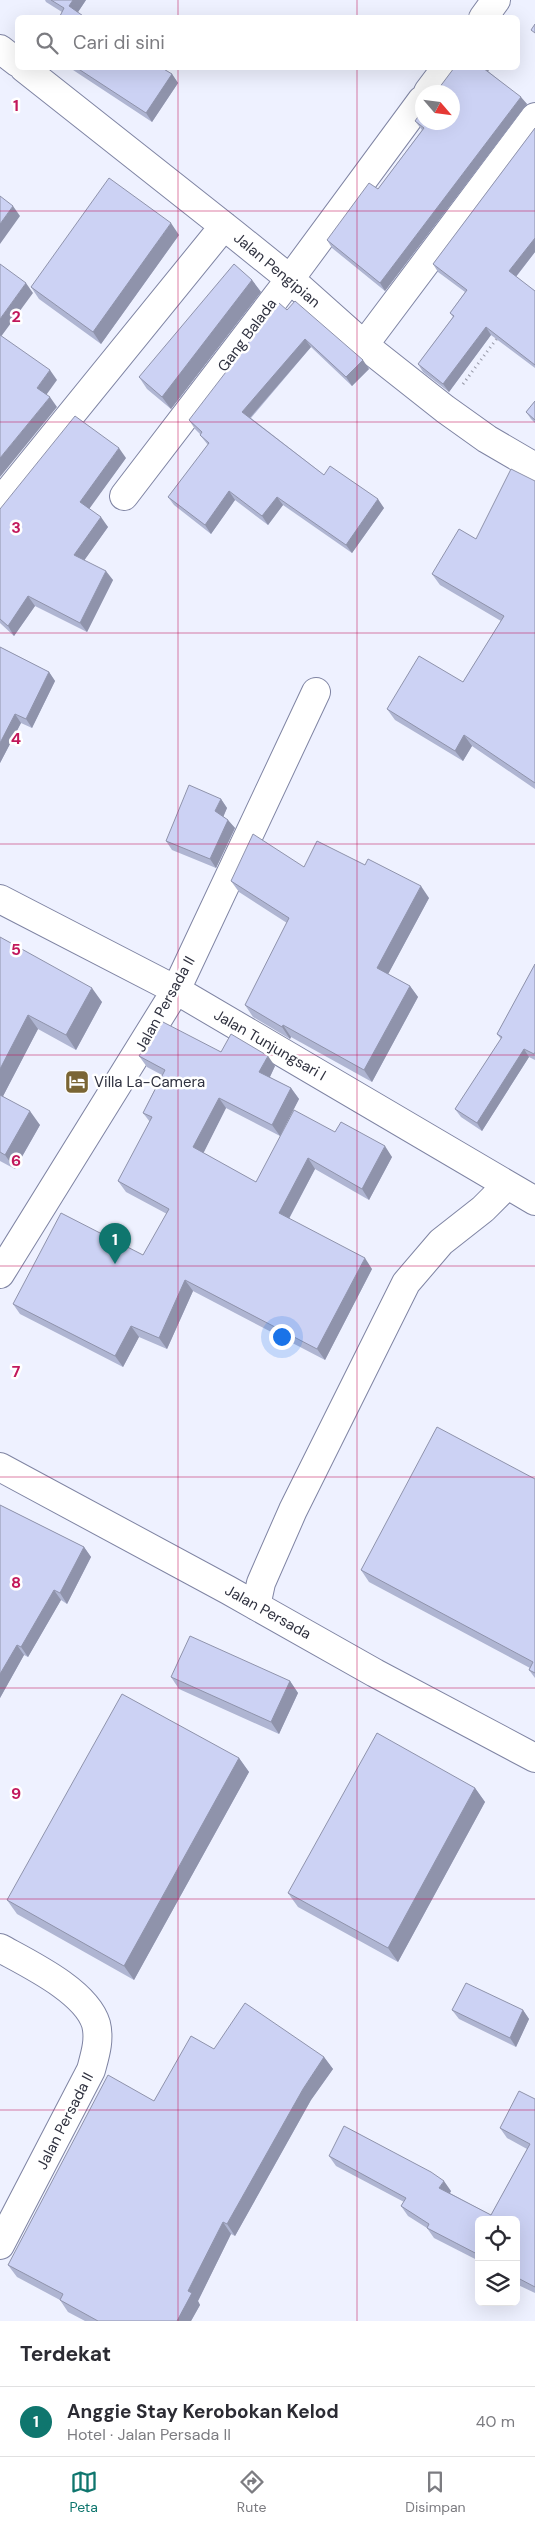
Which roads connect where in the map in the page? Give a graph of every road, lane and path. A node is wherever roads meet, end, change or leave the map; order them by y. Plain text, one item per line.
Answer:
1 (496, 0) edge
2 (485, 15) edge
3 (0, 48) edge
4 (15, 60) edge
5 (27, 70) edge
6 (444, 70) edge
7 (433, 85) edge
8 (415, 109) edge
9 (535, 117) edge
10 (224, 226) junction
11 (290, 279) junction
12 (501, 333) edge
13 (364, 345) junction
14 (445, 409) junction
15 (535, 467) edge
16 (124, 496) dead end
17 (0, 502) edge
18 (316, 692) dead end
19 (0, 899) edge
20 (176, 990) junction
21 (508, 1185) junction
22 (535, 1201) edge
23 (0, 1274) edge
24 (0, 1467) edge
25 (256, 1606) junction
26 (535, 1758) edge
27 (0, 1948) edge
28 (0, 2245) edge

1 - 2 street
3 - 4 street
5 - 10 street, Jalan Pengipian
6 - 7 street
8 - 11 street, Gang Balada
9 - 13 street
10 - 11 street, Jalan Pengipian
10 - 17 street
11 - 13 street, Jalan Pengipian
11 - 16 street, Gang Balada
12 - 14 path
13 - 14 street, Jalan Pengipian
14 - 15 street, Jalan Pengipian
18 - 20 street, Jalan Persada II
19 - 20 street, Jalan Tunjungsari I
20 - 21 street, Jalan Tunjungsari I
20 - 23 street, Jalan Persada II
21 - 22 street, Jalan Tunjungsari I
21 - 25 street
24 - 25 street, Jalan Persada
25 - 26 street, Jalan Persada
27 - 28 street, Jalan Persada II

